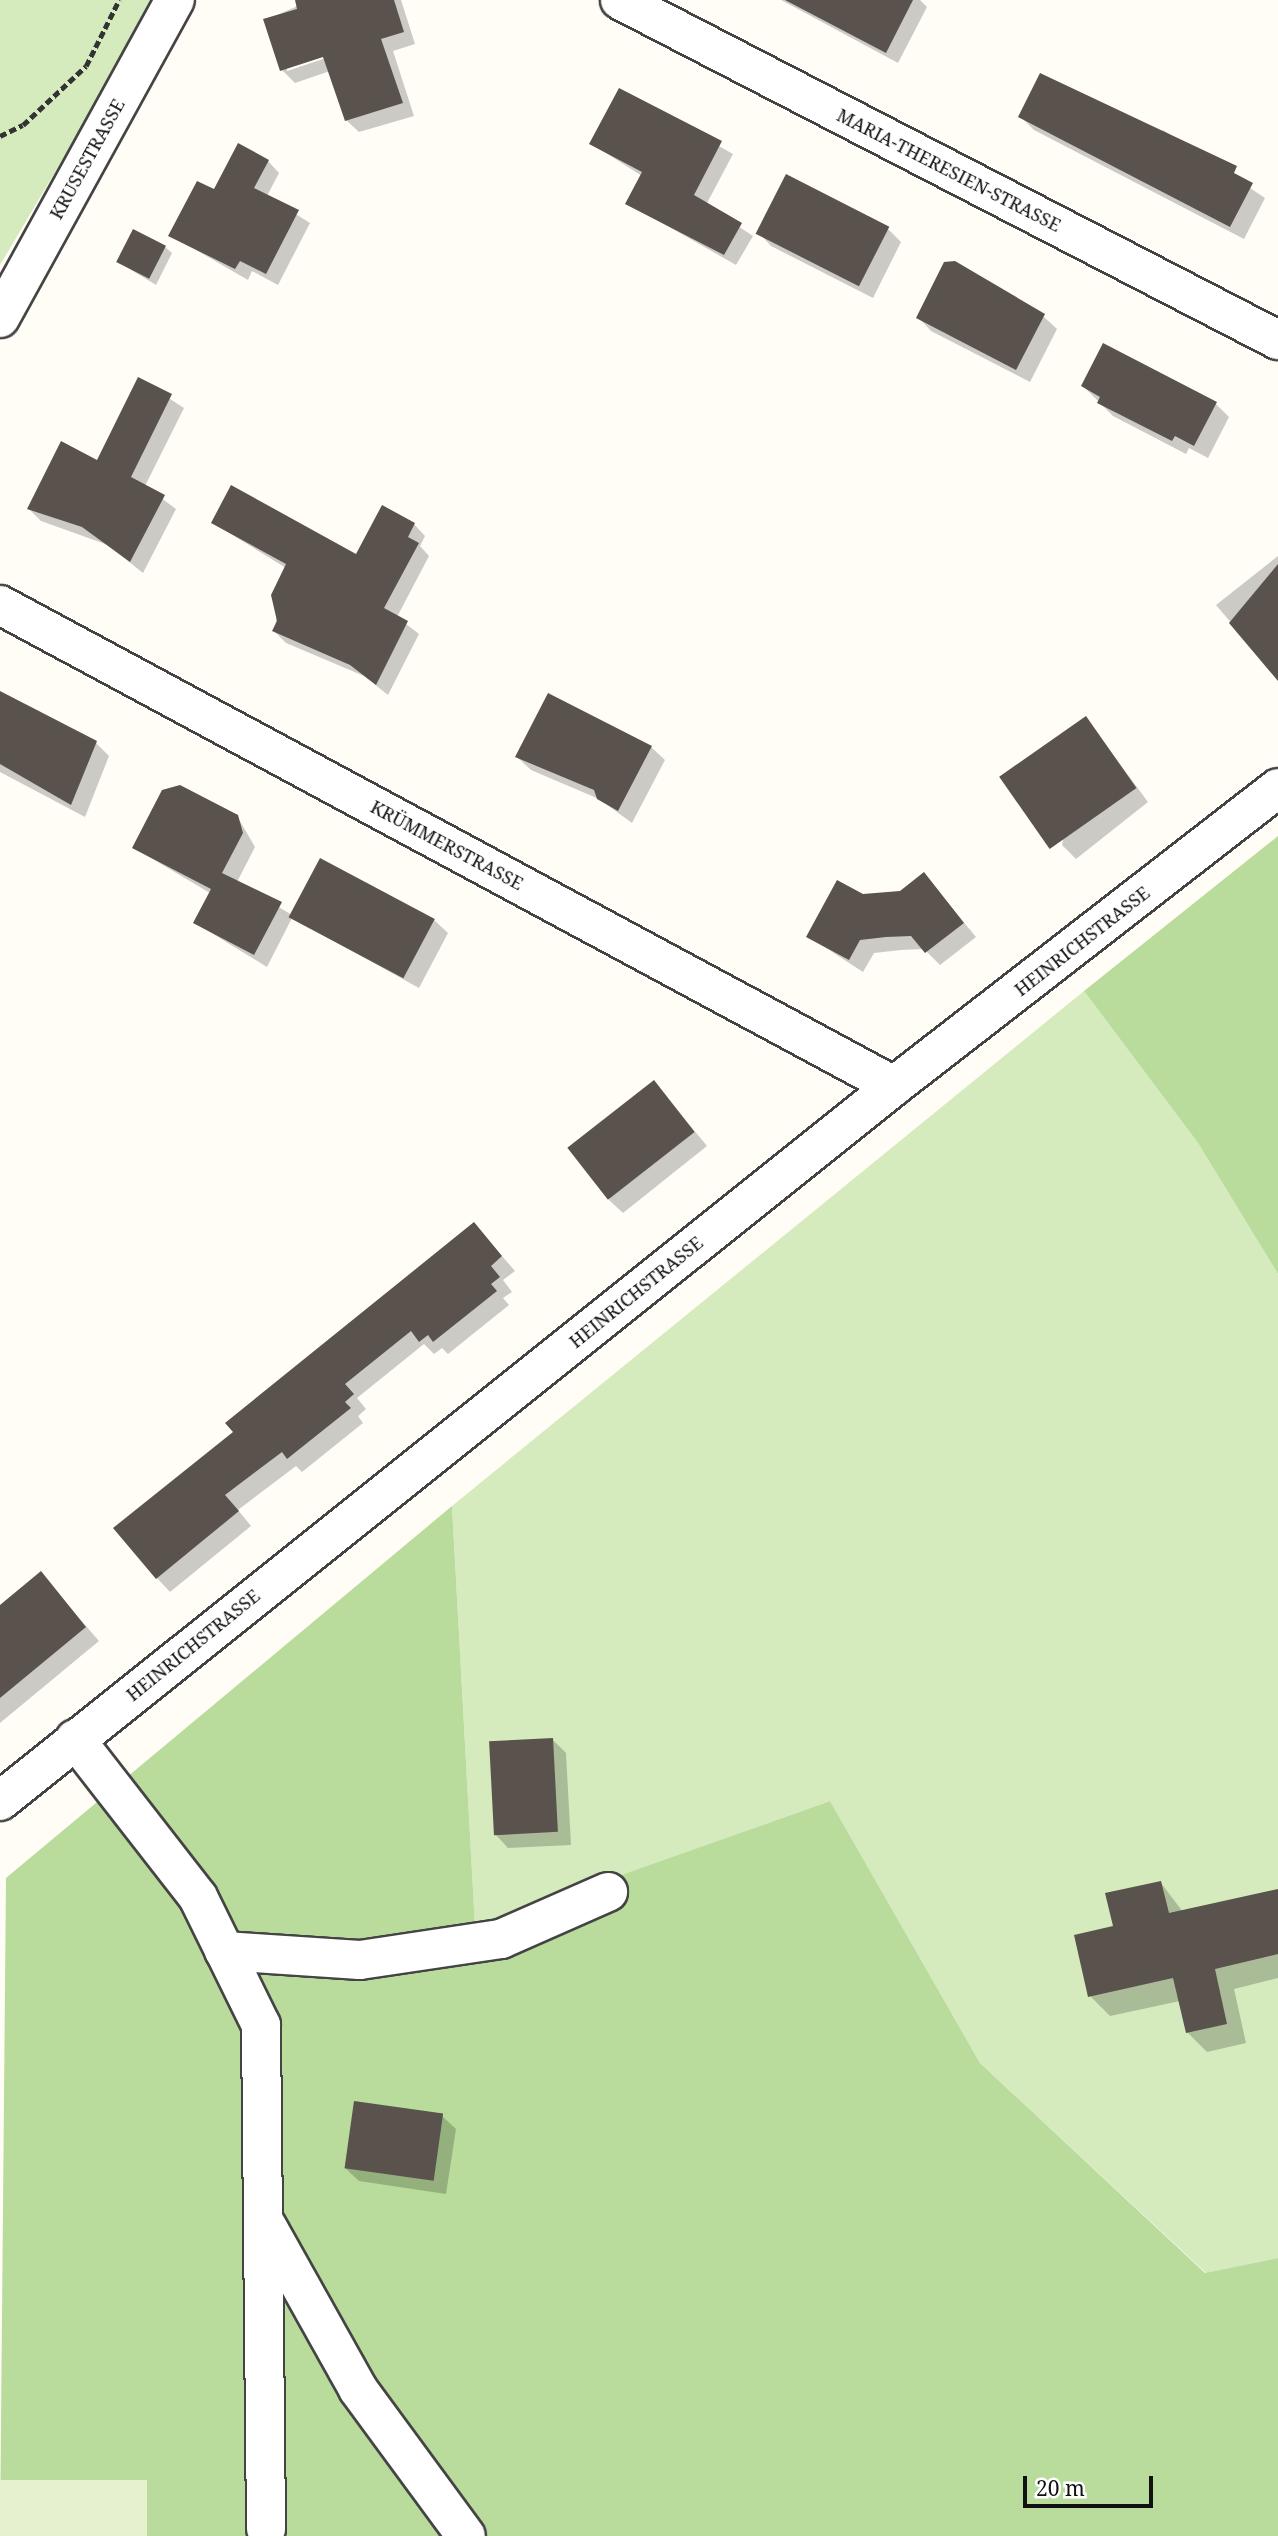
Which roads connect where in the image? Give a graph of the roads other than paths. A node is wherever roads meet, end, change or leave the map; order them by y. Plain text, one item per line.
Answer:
1 (175, 0) edge
2 (620, 0) edge
3 (0, 318) edge
4 (1278, 340) edge
5 (0, 605) edge
6 (1278, 788) edge
7 (894, 1086) junction
8 (75, 1739) junction
9 (0, 1801) edge
10 (608, 1892) dead end
11 (224, 1951) junction
12 (262, 2218) junction
13 (266, 2529) dead end
14 (466, 2536) edge

1 - 3 street, KRUSESTRASSE
2 - 4 street, MARIA-THERESIEN-STRASSE
5 - 7 street, KRÜMMERSTRASSE
6 - 7 street, HEINRICHSTRASSE
7 - 8 street, HEINRICHSTRASSE
8 - 9 street, HEINRICHSTRASSE
8 - 11 street
10 - 11 street
11 - 12 street
12 - 13 street
12 - 14 street

